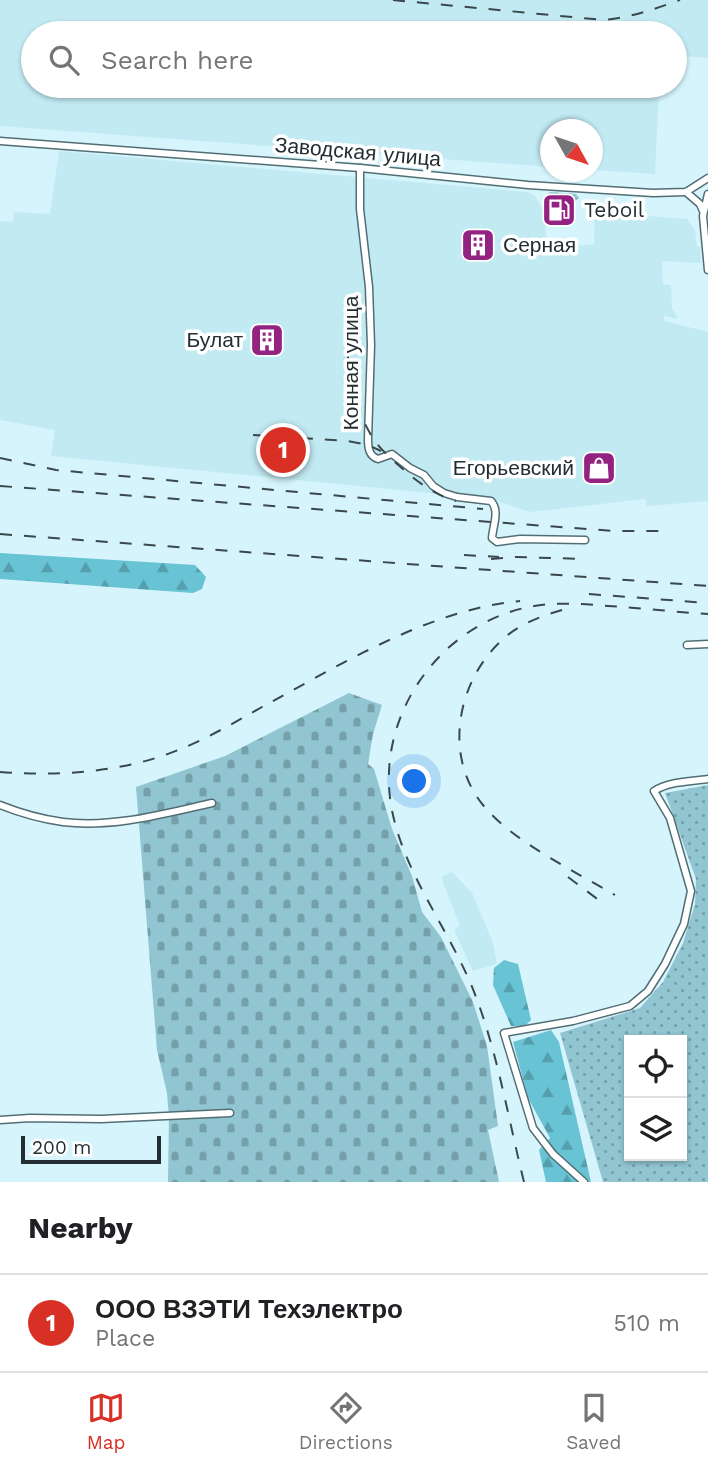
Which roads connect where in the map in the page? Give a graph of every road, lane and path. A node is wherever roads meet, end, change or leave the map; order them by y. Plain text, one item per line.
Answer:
1 (0, 141) edge
2 (360, 168) junction
3 (708, 178) edge
4 (686, 192) junction
5 (708, 194) edge
6 (703, 216) junction
7 (708, 270) edge
8 (585, 540) dead end
9 (687, 645) dead end
10 (708, 645) edge
11 (708, 779) edge
12 (212, 803) dead end
13 (0, 805) edge
14 (230, 1113) dead end
15 (0, 1120) edge
16 (584, 1182) edge

1 - 2 street, Заводская улица
2 - 4 street, Заводская улица
2 - 8 street, Конная улица
3 - 4 street
4 - 6 street
5 - 6 street
6 - 7 street
9 - 10 street
11 - 16 street
12 - 13 street
14 - 15 street

